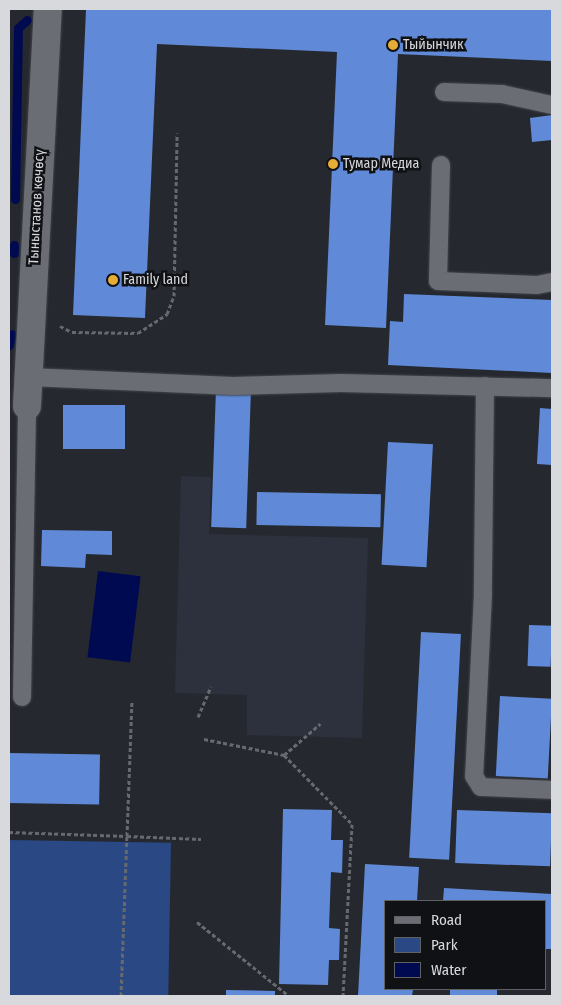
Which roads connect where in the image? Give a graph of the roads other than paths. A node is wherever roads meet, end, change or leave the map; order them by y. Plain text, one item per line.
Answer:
1 (48, 9) edge
2 (444, 92) dead end
3 (552, 106) edge
4 (442, 165) dead end
5 (552, 282) edge
6 (29, 377) junction
7 (485, 386) junction
8 (552, 388) edge
9 (27, 406) joint
10 (22, 697) dead end
11 (552, 790) edge

1 - 6 street, Тыныстанов көчөсү
2 - 3 lane
4 - 5 lane
6 - 7 lane
6 - 9 street, Тыныстанов көчөсү
7 - 8 lane
7 - 11 lane
9 - 10 lane

